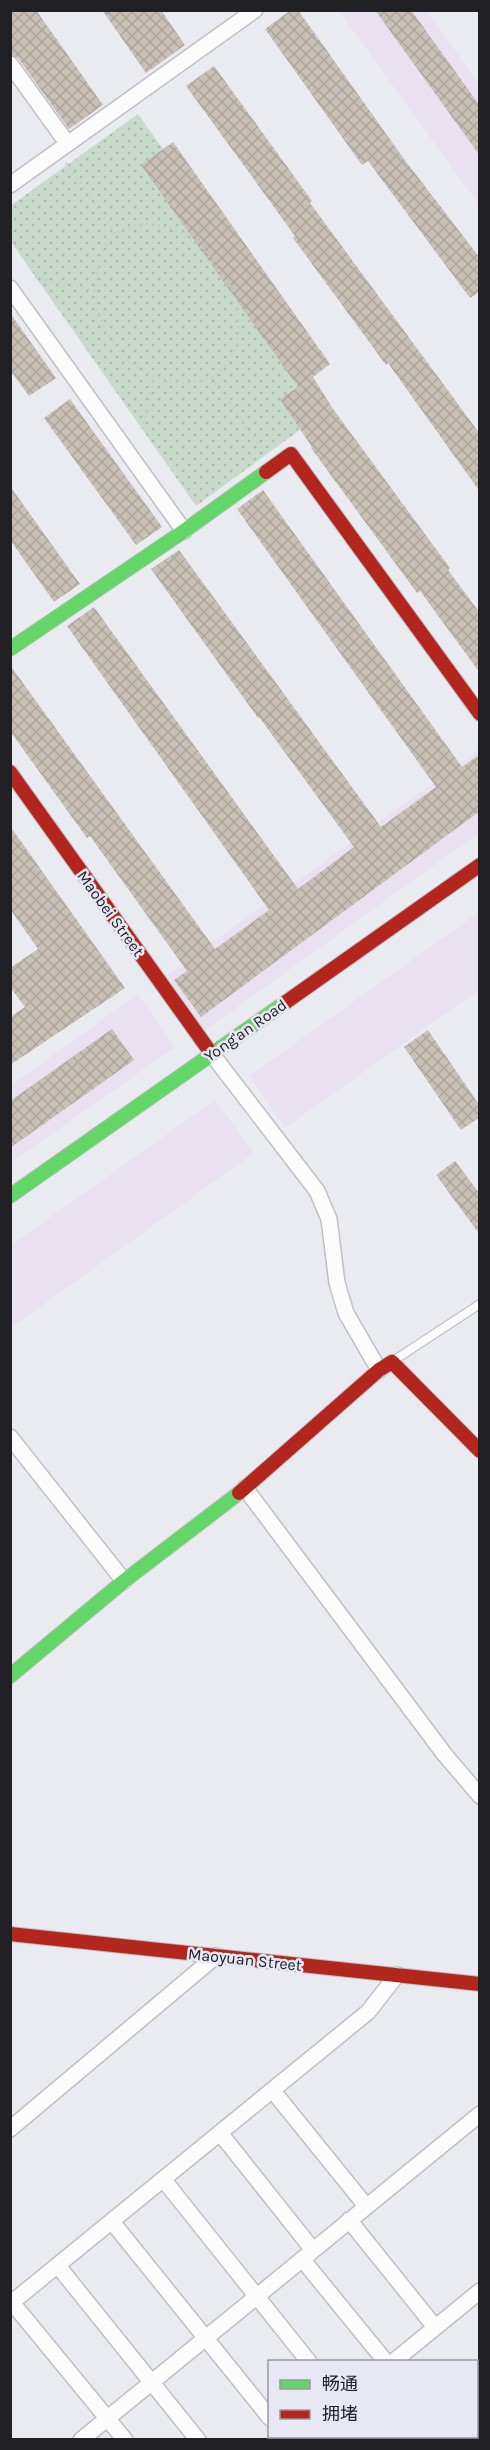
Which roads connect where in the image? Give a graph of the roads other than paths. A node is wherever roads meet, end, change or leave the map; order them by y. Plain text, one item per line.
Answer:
1 (255, 10) edge
2 (10, 64) edge
3 (68, 143) junction
4 (10, 185) edge
5 (10, 288) edge
6 (184, 531) junction
7 (10, 649) edge
8 (480, 714) edge
9 (10, 772) edge
10 (480, 865) edge
11 (212, 1053) junction
12 (10, 1196) edge
13 (480, 1304) edge
14 (385, 1366) junction
15 (10, 1437) edge
16 (480, 1451) edge
17 (245, 1488) junction
18 (124, 1581) junction
19 (10, 1676) edge
20 (480, 1796) edge
21 (10, 1934) edge
22 (216, 1956) junction
23 (397, 1975) junction
24 (480, 1984) edge
25 (273, 2091) junction
26 (480, 2114) edge
27 (10, 2129) edge
28 (220, 2133) junction
29 (164, 2179) junction
30 (366, 2206) junction
31 (349, 2220) junction
32 (112, 2223) junction
33 (308, 2254) junction
34 (58, 2266) junction
35 (480, 2291) edge
36 (256, 2296) junction
37 (11, 2302) edge
38 (435, 2327) junction
39 (205, 2338) junction
40 (308, 2360) edge
41 (385, 2360) edge
42 (394, 2360) edge
43 (152, 2382) junction
44 (268, 2416) edge
45 (107, 2418) junction
46 (81, 2439) edge
47 (125, 2439) edge
48 (198, 2439) edge

1 - 3 street
2 - 3 street
3 - 4 street
5 - 6 street
6 - 7 street
6 - 8 street
9 - 11 street, Maobei Street
10 - 11 street, Yong'an Road
11 - 12 street, Yong'an Road
11 - 14 street
13 - 14 lane
14 - 16 street
14 - 17 street
15 - 18 street
17 - 18 street
17 - 20 street
18 - 19 street
21 - 22 street, Maoyuan Street
22 - 23 street, Maoyuan Street
22 - 27 street
23 - 24 street, Maoyuan Street
23 - 25 street
25 - 28 street
25 - 30 street
26 - 30 street
28 - 29 street
28 - 33 street
29 - 32 street
29 - 36 street
30 - 31 street
31 - 33 street
31 - 38 street
32 - 34 street
32 - 39 street
33 - 36 street
33 - 41 street
34 - 37 street
34 - 43 street
35 - 38 street
36 - 39 street
36 - 40 street
37 - 45 street
38 - 42 street
39 - 43 street
39 - 44 street
43 - 45 street
43 - 48 street
45 - 46 street
45 - 47 street

